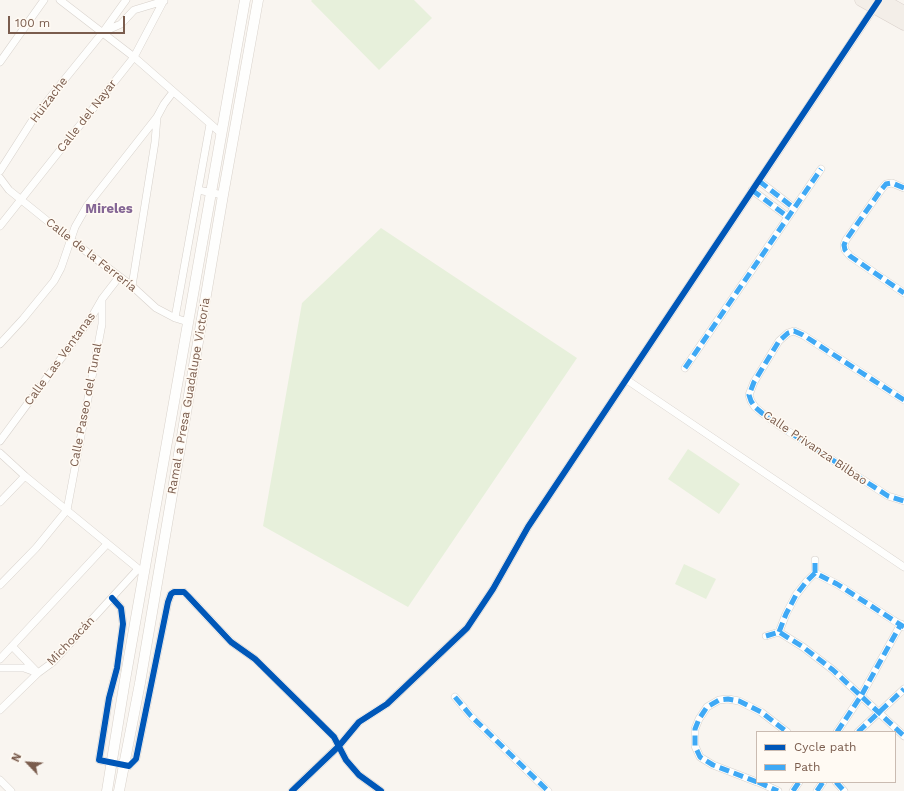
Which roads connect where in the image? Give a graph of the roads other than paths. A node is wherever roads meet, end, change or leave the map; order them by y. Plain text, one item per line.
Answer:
1 (44, 0) edge
2 (60, 0) edge
3 (126, 0) edge
4 (245, 0) edge
5 (258, 0) edge
6 (861, 0) edge
7 (164, 1) edge
8 (879, 2) edge
9 (904, 12) edge
10 (904, 24) edge
11 (103, 32) junction
12 (134, 57) junction
13 (0, 62) edge
14 (173, 92) junction
15 (157, 117) junction
16 (210, 124) junction
17 (222, 134) junction
18 (821, 169) dead end
19 (0, 171) edge
20 (0, 178) edge
21 (758, 182) junction
22 (904, 188) edge
23 (198, 190) junction
24 (752, 190) junction
25 (212, 193) junction
26 (223, 195) junction
27 (22, 199) junction
28 (794, 208) junction
29 (788, 217) junction
30 (0, 226) edge
31 (71, 240) junction
32 (119, 277) junction
33 (132, 286) junction
34 (904, 293) edge
35 (102, 300) junction
36 (175, 318) junction
37 (188, 322) junction
38 (0, 344) edge
39 (685, 368) dead end
40 (627, 380) junction
41 (904, 400) edge
42 (0, 442) edge
43 (0, 453) edge
44 (26, 476) junction
45 (904, 501) edge
46 (0, 502) edge
47 (67, 510) junction
48 (107, 544) junction
49 (816, 560) dead end
50 (904, 567) edge
51 (142, 571) junction
52 (815, 573) junction
53 (0, 585) edge
54 (112, 598) junction
55 (903, 626) edge
56 (779, 632) junction
57 (766, 636) dead end
58 (12, 646) junction
59 (0, 659) edge
60 (0, 668) edge
61 (38, 673) junction
62 (904, 688) edge
63 (861, 696) junction
64 (455, 697) dead end
65 (0, 710) edge
66 (879, 712) junction
67 (786, 731) edge
68 (839, 731) edge
69 (859, 731) edge
70 (904, 736) edge
71 (339, 746) junction
72 (111, 763) junction
73 (124, 766) junction
74 (0, 780) edge
75 (756, 781) edge
76 (760, 783) edge
77 (837, 783) edge
78 (11, 791) edge
79 (107, 791) edge
80 (119, 791) edge
81 (292, 791) edge
82 (381, 791) edge
83 (548, 791) edge
84 (778, 791) edge
85 (844, 791) edge

1 - 13 street
2 - 11 street
3 - 11 street
4 - 17 main road, Ramal a Presa Guadalupe Victoria
5 - 26 main road, Ramal a Presa Guadalupe Victoria
6 - 8 main road
7 - 11 street
7 - 12 street, Calle del Nayar
8 - 9 main road
8 - 10 main road
8 - 21 street
11 - 12 street
11 - 19 street, Huizache
12 - 14 street
12 - 27 street, Calle del Nayar
14 - 15 street
14 - 16 street
15 - 31 street
15 - 33 street
16 - 17 street
16 - 23 street
17 - 25 main road, Ramal a Presa Guadalupe Victoria
18 - 28 street
20 - 27 street, Calle de la Ferrería
21 - 24 street
21 - 28 street
22 - 34 street
23 - 25 street
23 - 36 street
24 - 29 street
24 - 40 street
25 - 26 street
25 - 37 main road, Ramal a Presa Guadalupe Victoria
26 - 73 main road, Ramal a Presa Guadalupe Victoria
27 - 30 street, Calle del Nayar
27 - 31 street, Calle de la Ferrería
28 - 29 street
29 - 39 street
31 - 32 street, Calle de la Ferrería
31 - 38 street
32 - 33 street, Calle de la Ferrería
32 - 35 street, Calle Las Ventanas
33 - 36 street, Calle de la Ferrería
35 - 42 street, Calle Las Ventanas
35 - 47 street, Calle Paseo del Tunal
36 - 37 street, Calle de la Ferrería
37 - 51 main road, Ramal a Presa Guadalupe Victoria
40 - 50 street
40 - 71 street
41 - 45 street, Calle Privanza Bilbao
43 - 44 street
44 - 46 street
44 - 47 street
47 - 48 street
47 - 53 street
48 - 51 street
48 - 58 street
49 - 52 street
51 - 54 street, Michoacán
51 - 72 main road, Ramal a Presa Guadalupe Victoria
52 - 55 street
52 - 56 street
54 - 61 street, Michoacán
54 - 72 street
55 - 63 street
56 - 57 street
56 - 63 street
58 - 59 street
58 - 61 street
60 - 61 street
61 - 65 street, Michoacán
62 - 66 street
63 - 66 street
63 - 68 street
64 - 83 street
66 - 69 street
66 - 70 street
67 - 75 street
71 - 73 street
71 - 81 street
71 - 82 street
72 - 73 street
72 - 79 main road, Ramal a Presa Guadalupe Victoria
73 - 80 main road, Ramal a Presa Guadalupe Victoria
74 - 78 street
76 - 84 street
77 - 85 street

